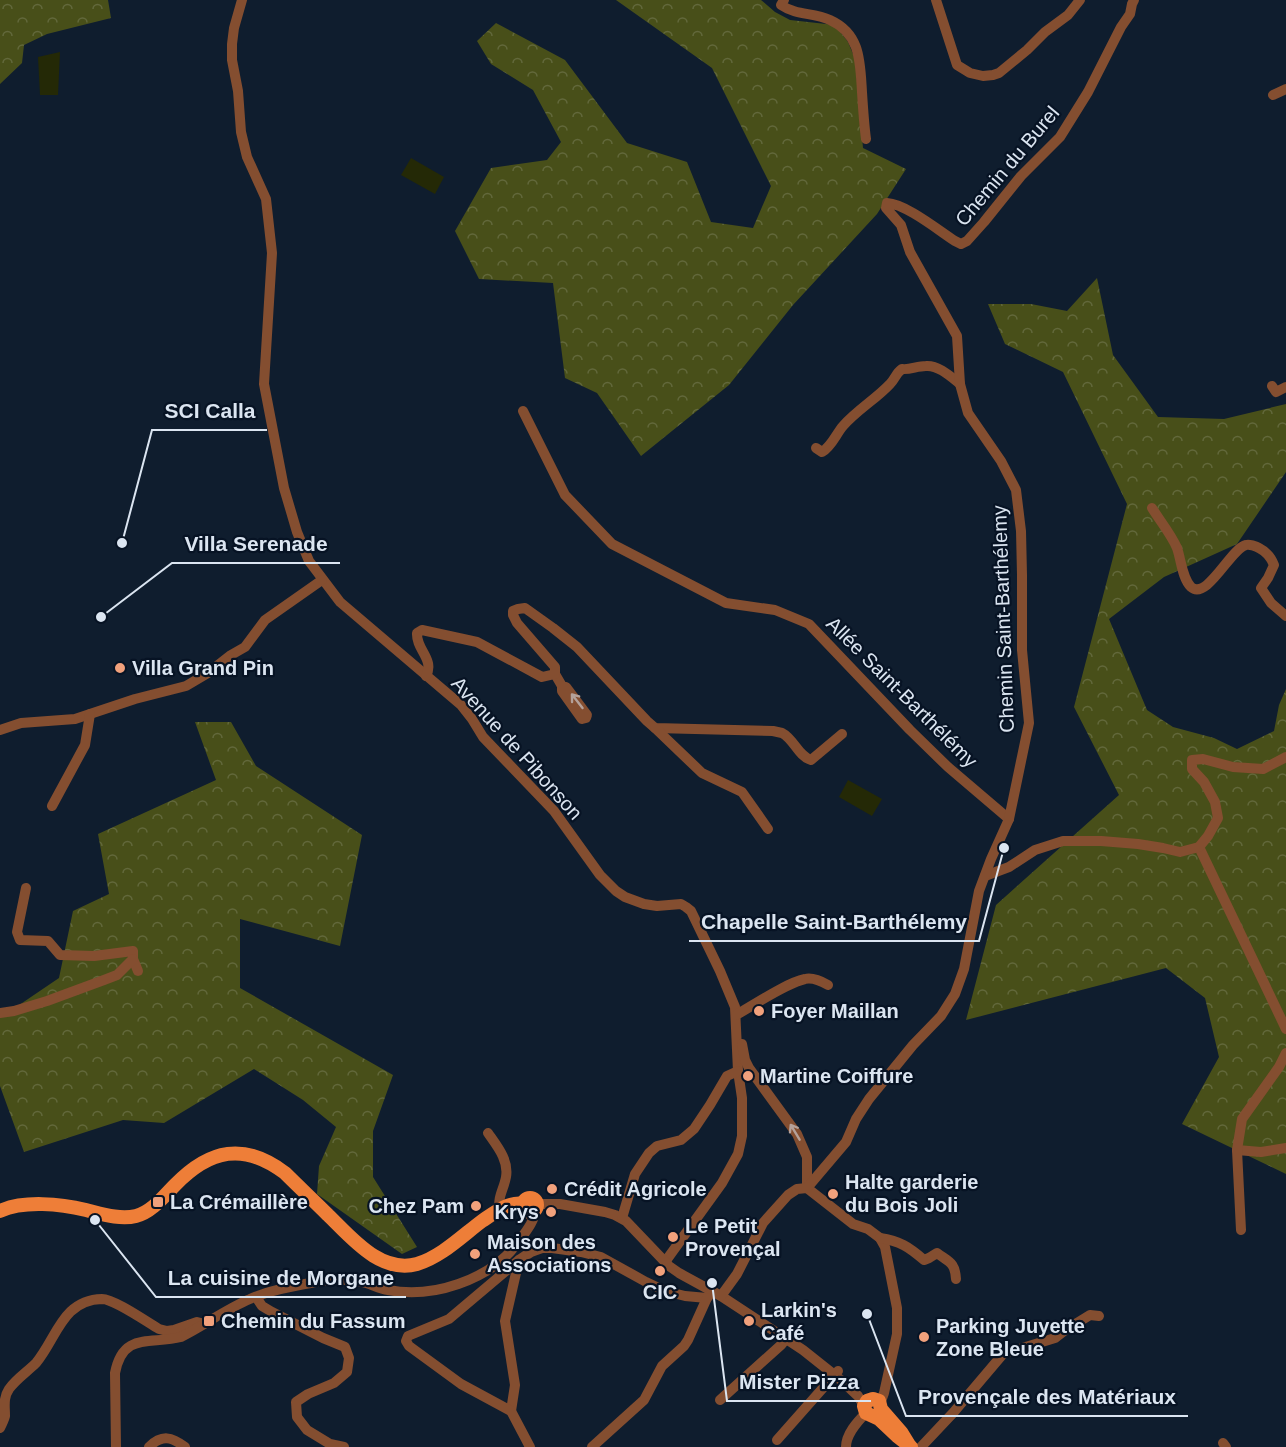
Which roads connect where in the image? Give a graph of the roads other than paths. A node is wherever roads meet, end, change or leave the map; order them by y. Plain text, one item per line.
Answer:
1 (242, 0) edge
2 (936, 0) edge
3 (1080, 0) edge
4 (1134, 0) edge
5 (780, 2) edge
6 (1286, 89) edge
7 (1273, 95) dead end
8 (866, 139) dead end
9 (886, 203) joint
10 (960, 384) junction
11 (1272, 386) dead end
12 (1286, 387) edge
13 (523, 411) dead end
14 (816, 448) dead end
15 (1152, 508) dead end
16 (322, 580) junction
17 (1286, 616) edge
18 (555, 674) junction
19 (426, 676) junction
20 (562, 686) dead end
21 (90, 714) junction
22 (655, 728) junction
23 (0, 730) edge
24 (842, 734) dead end
25 (1286, 757) edge
26 (52, 806) dead end
27 (1009, 819) junction
28 (768, 829) dead end
29 (1199, 847) junction
30 (985, 876) junction
31 (26, 888) dead end
32 (133, 959) junction
33 (138, 971) dead end
34 (828, 985) dead end
35 (0, 1013) edge
36 (736, 1015) junction
37 (1286, 1029) edge
38 (737, 1031) junction
39 (1286, 1053) edge
40 (738, 1071) junction
41 (488, 1133) dead end
42 (1286, 1148) edge
43 (1237, 1150) junction
44 (807, 1188) junction
45 (531, 1207) junction
46 (500, 1210) junction
47 (0, 1211) edge
48 (621, 1218) junction
49 (1241, 1230) dead end
50 (880, 1238) junction
51 (519, 1260) junction
52 (665, 1262) junction
53 (956, 1279) dead end
54 (713, 1295) junction
55 (256, 1297) junction
56 (1099, 1316) dead end
57 (204, 1324) junction
58 (786, 1339) junction
59 (836, 1373) junction
60 (720, 1400) dead end
61 (873, 1406) junction
62 (511, 1411) junction
63 (0, 1428) edge
64 (777, 1440) dead end
65 (115, 1446) edge
66 (914, 1446) edge
67 (149, 1447) edge
68 (185, 1447) edge
69 (344, 1447) edge
70 (530, 1447) edge
71 (592, 1447) edge
72 (846, 1447) edge

1 - 16 street, Avenue de Pibonson
2 - 3 street
4 - 9 street, Chemin du Burel
5 - 8 street
6 - 7 street
9 - 10 street, Chemin Saint-Barthélemy
10 - 14 street
10 - 27 street, Chemin Saint-Barthélemy
11 - 12 street
13 - 27 street, Allée Saint-Barthélémy
15 - 17 street
16 - 19 street, Avenue de Pibonson
16 - 21 street
18 - 19 street
18 - 20 street
18 - 22 street
19 - 36 street, Avenue de Pibonson
21 - 23 street
21 - 26 street
22 - 24 street
22 - 28 street
25 - 29 street
27 - 30 street, Chemin Saint-Barthélemy
29 - 30 street
29 - 37 street
30 - 44 street, Chemin Saint-Barthélemy
31 - 32 street
32 - 33 street
32 - 35 street
34 - 36 street
36 - 38 street, Avenue de Pibonson
38 - 40 street, Avenue de Pibonson
44 -> 38 street
39 - 43 street
40 - 48 street
40 - 52 street, Avenue de Pibonson
41 - 46 street
42 - 43 street
43 - 49 street
44 - 50 street
44 - 54 street, Chemin Saint-Barthélemy
45 - 46 main road
45 - 48 street
45 - 55 street
46 - 47 main road
48 - 52 street
50 - 53 street
50 - 61 street
51 - 54 street
51 - 62 street
51 - 62 street
52 - 54 street
54 - 58 street
54 - 71 street, Chemin Saint-Barthélemy
55 - 57 street
55 - 69 street
56 - 66 street
57 - 63 street
57 - 65 street
58 - 59 street
58 - 60 street
59 - 61 street
59 - 64 street
61 - 66 main road
61 - 72 street
62 - 70 street
67 - 68 street

